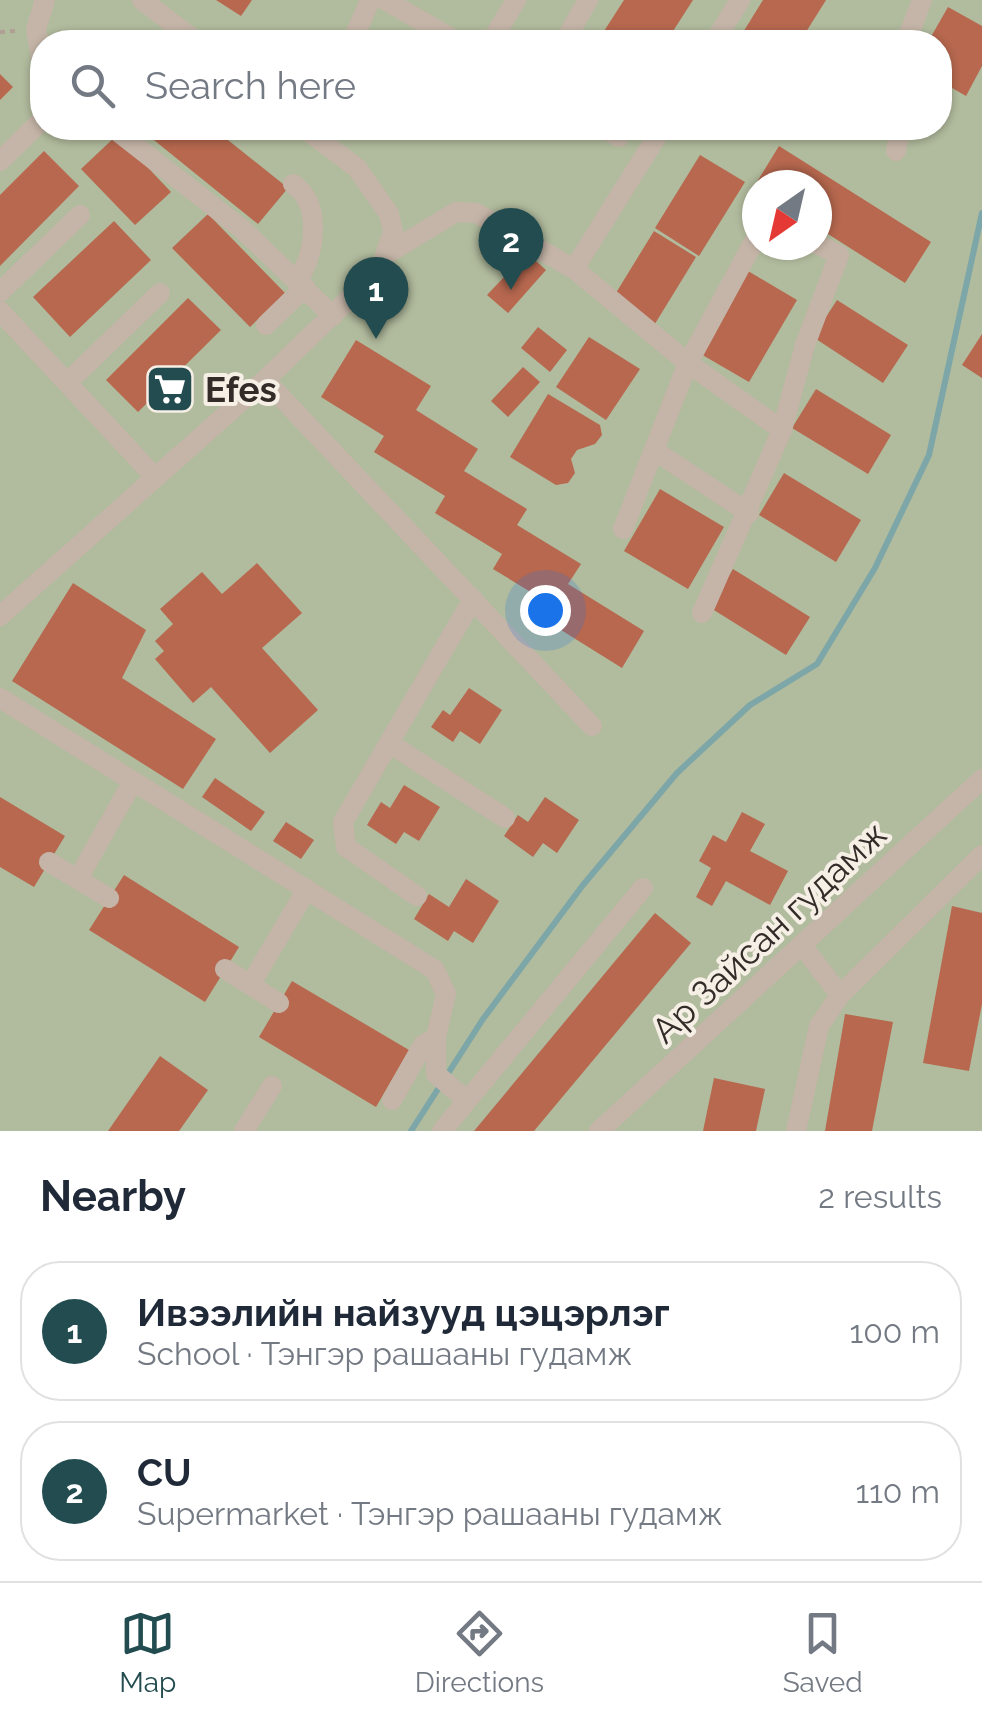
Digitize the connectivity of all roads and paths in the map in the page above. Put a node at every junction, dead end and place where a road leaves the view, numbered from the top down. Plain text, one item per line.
1 (45, 0) edge
2 (142, 0) edge
3 (370, 0) edge
4 (386, 0) edge
5 (516, 0) edge
6 (588, 0) edge
7 (740, 0) edge
8 (922, 0) edge
9 (36, 30) edge
10 (181, 30) edge
11 (357, 30) edge
12 (437, 30) edge
13 (498, 30) edge
14 (571, 30) edge
15 (721, 30) edge
16 (911, 30) edge
17 (30, 131) edge
18 (129, 140) edge
19 (319, 140) edge
20 (655, 140) edge
21 (898, 140) edge
22 (896, 151) dead end
23 (0, 160) edge
24 (292, 184) dead end
25 (80, 215) dead end
26 (390, 252) junction
27 (832, 252) edge
28 (744, 260) edge
29 (574, 269) junction
30 (302, 284) junction
31 (0, 292) edge
32 (160, 293) dead end
33 (0, 311) edge
34 (333, 316) junction
35 (266, 324) dead end
36 (688, 364) junction
37 (265, 380) junction
38 (66, 383) junction
39 (782, 430) junction
40 (656, 451) junction
41 (154, 476) junction
42 (749, 513) junction
43 (623, 529) dead end
44 (473, 598) junction
45 (702, 613) dead end
46 (0, 616) edge
47 (0, 698) edge
48 (592, 726) dead end
49 (389, 743) junction
50 (982, 780) edge
51 (133, 781) junction
52 (506, 818) dead end
53 (982, 855) edge
54 (49, 862) dead end
55 (78, 879) junction
56 (643, 888) dead end
57 (308, 889) junction
58 (417, 896) dead end
59 (109, 898) dead end
60 (804, 948) junction
61 (225, 969) dead end
62 (250, 985) junction
63 (840, 995) junction
64 (279, 1003) dead end
65 (436, 1037) junction
66 (272, 1086) dead end
67 (465, 1099) junction
68 (392, 1100) dead end
69 (244, 1131) edge
70 (442, 1131) edge
71 (599, 1131) edge
72 (796, 1131) edge

1 - 9 street
2 - 10 street
3 - 11 street
4 - 12 street
5 - 13 street
6 - 14 street
7 - 15 street
8 - 16 street
17 - 23 street
18 - 30 street
19 - 26 street
20 - 29 street
21 - 22 street
24 - 30 street
25 - 31 street
26 - 29 street
26 - 34 street
27 - 39 street
28 - 36 street
29 - 36 street
30 - 34 street
30 - 35 street
32 - 38 street
33 - 38 street
34 - 37 street
36 - 39 street
36 - 40 street
37 - 41 street
37 - 44 street
38 - 41 street
39 - 42 street
40 - 42 street
40 - 43 street
41 - 46 street
42 - 45 street
44 - 48 street
44 - 49 street
47 - 51 street
49 - 52 street
49 - 58 street
50 - 60 street, Ар Зайсан гудамж
51 - 55 street
51 - 57 street
53 - 63 street
54 - 55 street
55 - 59 street
56 - 67 street
57 - 62 street
57 - 65 street
60 - 63 street
60 - 71 street, Ар Зайсан гудамж
61 - 62 street
62 - 64 street
63 - 72 street
65 - 67 street
65 - 68 street
66 - 69 street
67 - 70 street

